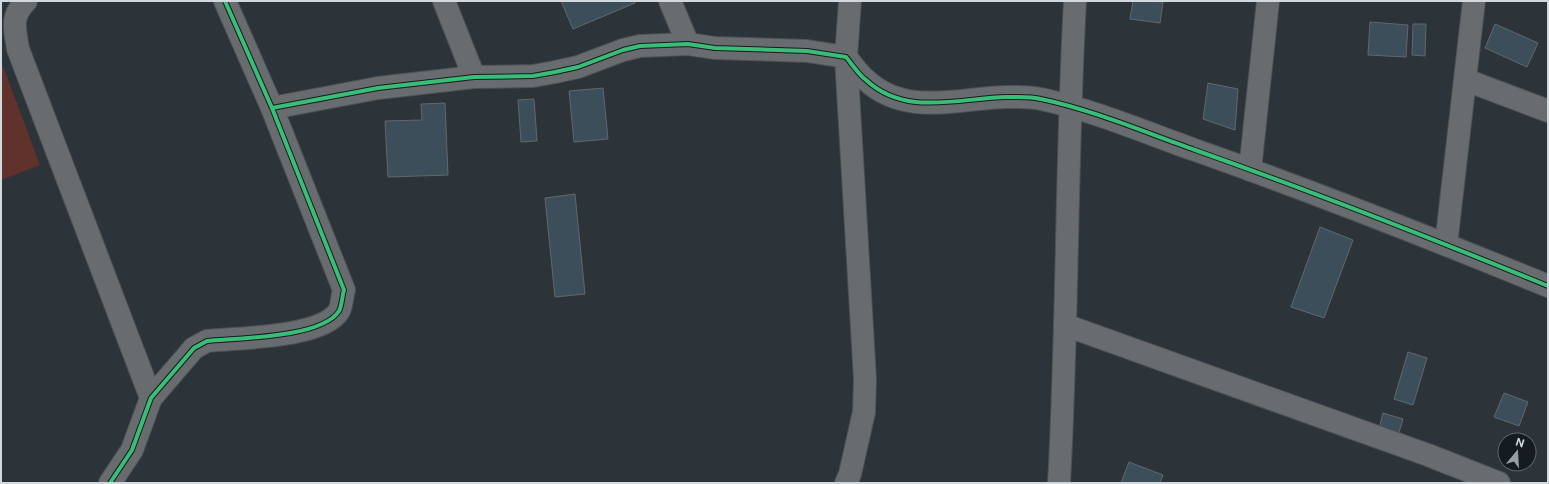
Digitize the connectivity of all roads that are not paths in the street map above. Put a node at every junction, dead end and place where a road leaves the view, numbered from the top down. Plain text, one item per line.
1 (26, 1) edge
2 (225, 1) edge
3 (444, 1) edge
4 (670, 1) edge
5 (850, 1) edge
6 (1075, 1) edge
7 (1268, 1) edge
8 (1474, 1) edge
9 (688, 44) junction
10 (846, 57) junction
11 (474, 77) junction
12 (1466, 80) junction
13 (1069, 106) junction
14 (272, 108) junction
15 (1548, 111) edge
16 (1250, 170) junction
17 (1446, 244) junction
18 (1548, 286) edge
19 (1064, 325) junction
20 (151, 398) junction
21 (110, 483) edge
22 (846, 483) edge
23 (1059, 483) edge
24 (1499, 483) edge

1 - 20 street
2 - 14 street
3 - 11 street
4 - 9 street
5 - 10 street
6 - 13 street
7 - 16 street
8 - 12 street
9 - 10 street
9 - 11 street
10 - 13 street
10 - 22 street
11 - 14 street
12 - 15 street
12 - 17 street
13 - 16 street
13 - 19 street
14 - 20 street
16 - 17 street
17 - 18 street
19 - 23 street
19 - 24 street
20 - 21 street

